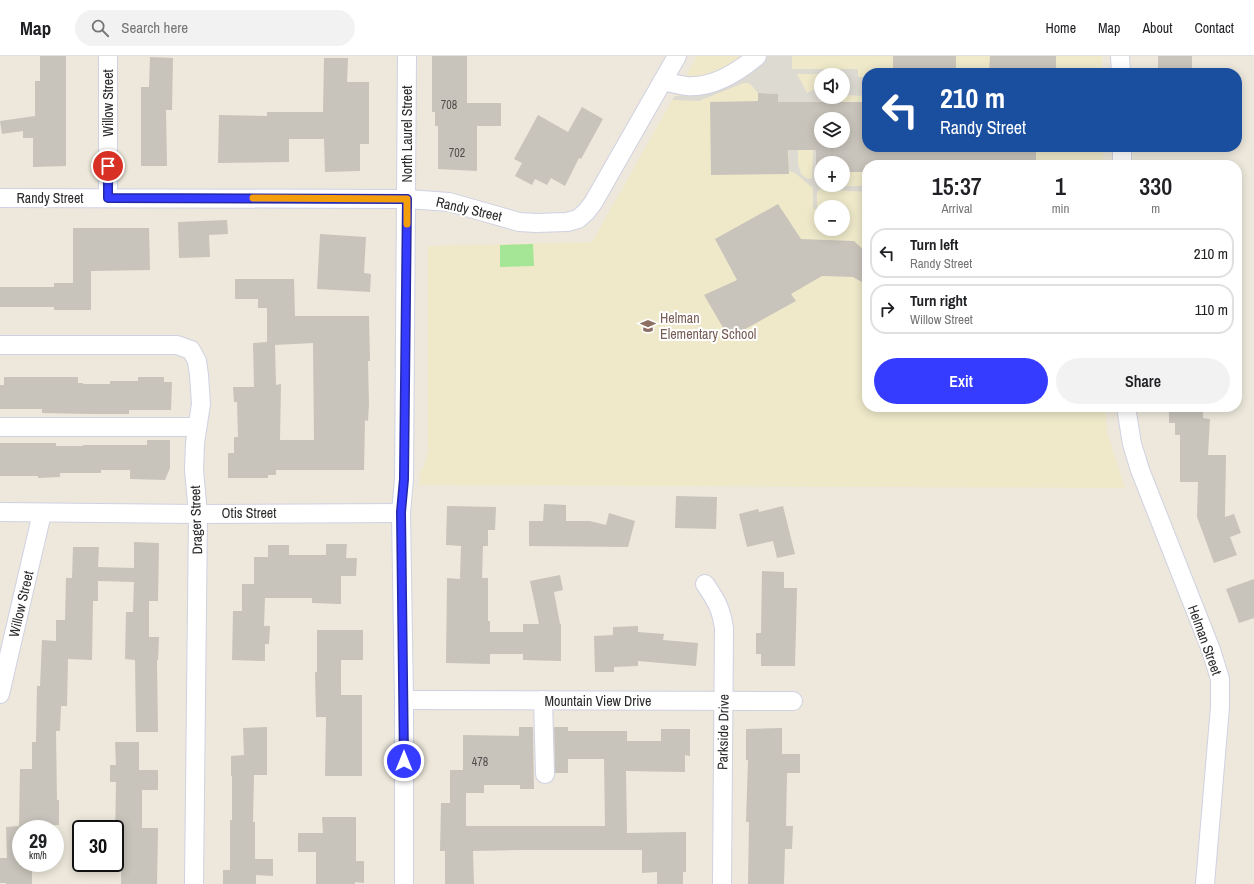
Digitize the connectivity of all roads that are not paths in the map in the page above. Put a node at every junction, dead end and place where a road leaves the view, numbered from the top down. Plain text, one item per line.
1 (108, 56) edge
2 (407, 56) edge
3 (677, 56) edge
4 (757, 56) edge
5 (1120, 56) edge
6 (1121, 68) edge
7 (663, 82) junction
8 (0, 198) edge
9 (108, 198) junction
10 (407, 199) junction
11 (0, 345) edge
12 (1127, 412) edge
13 (0, 427) edge
14 (197, 427) junction
15 (0, 512) edge
16 (401, 512) junction
17 (42, 513) junction
18 (198, 514) junction
19 (706, 584) dead end
20 (0, 694) edge
21 (404, 700) junction
22 (544, 700) junction
23 (724, 701) junction
24 (793, 701) dead end
25 (545, 774) dead end
26 (194, 884) edge
27 (404, 884) edge
28 (722, 884) edge
29 (1205, 884) edge

1 - 9 street, Willow Street
2 - 10 street, North Laurel Street
3 - 7 street, Randy Street
4 - 7 street
5 - 6 street
7 - 10 street, Randy Street
8 - 9 street, Randy Street
9 - 10 street, Randy Street
10 - 16 street, North Laurel Street
11 - 14 street, Drager Street
12 - 29 street, Helman Street
13 - 14 street
14 - 18 street, Drager Street
15 - 17 street, Otis Street
16 - 18 street, Otis Street
16 - 21 street, North Laurel Street
17 - 18 street, Otis Street
17 - 20 street, Willow Street
18 - 26 street, Drager Street
19 - 23 street, Parkside Drive
21 - 22 street, Mountain View Drive
21 - 27 street, North Laurel Street
22 - 23 street, Mountain View Drive
22 - 25 street
23 - 24 street, Mountain View Drive
23 - 28 street, Parkside Drive

